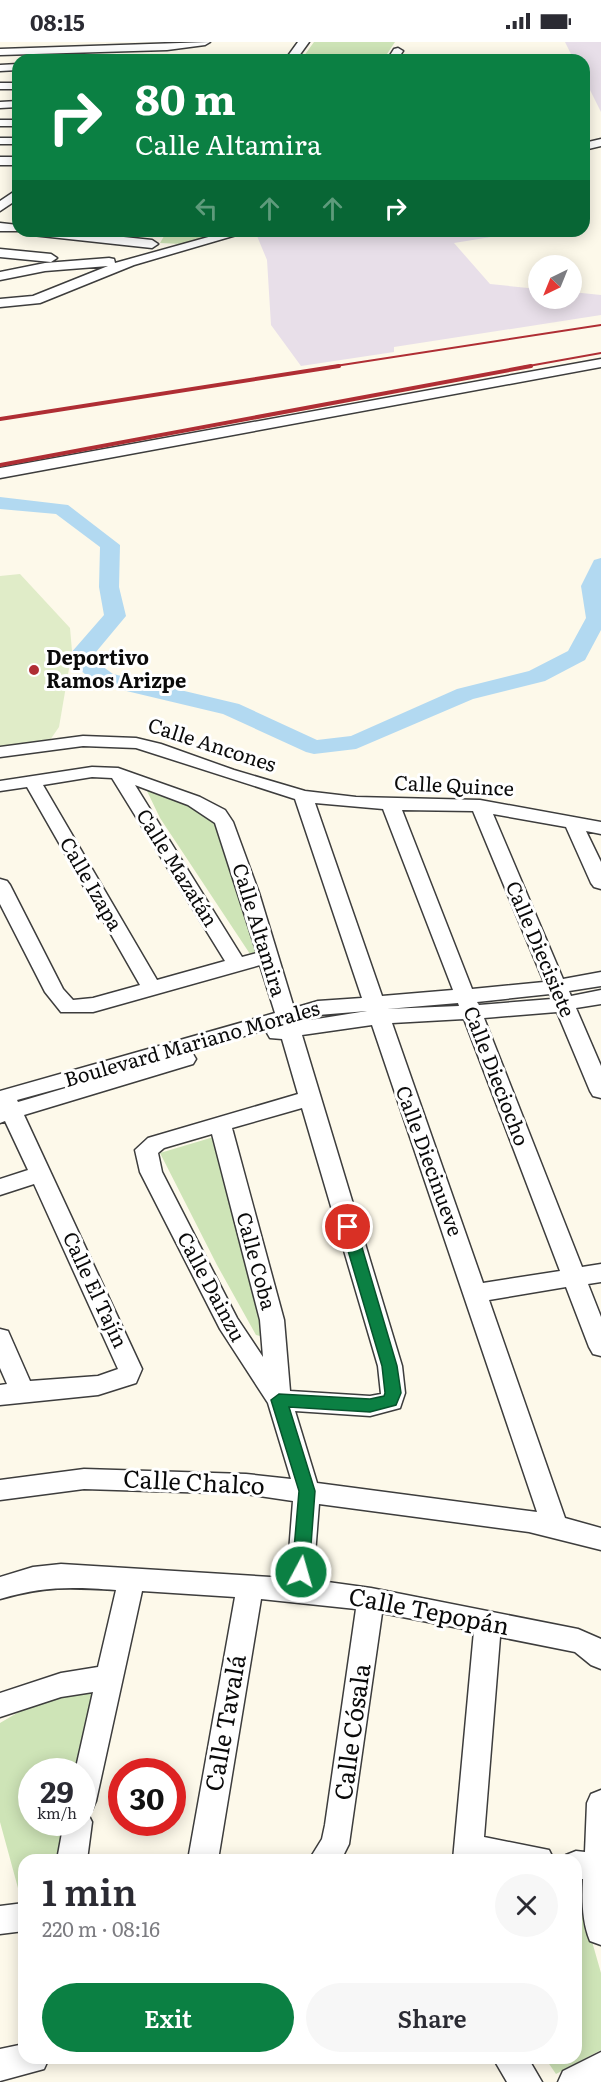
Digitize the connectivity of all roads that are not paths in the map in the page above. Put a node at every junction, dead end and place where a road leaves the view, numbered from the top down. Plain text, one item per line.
1 (7, 42) edge
2 (205, 42) edge
3 (304, 42) edge
4 (0, 47) edge
5 (0, 52) edge
6 (57, 54) edge
7 (95, 54) edge
8 (295, 54) edge
9 (12, 198) edge
10 (0, 207) edge
11 (66, 237) edge
12 (76, 237) edge
13 (158, 237) edge
14 (218, 237) edge
15 (0, 253) edge
16 (149, 253) junction
17 (48, 263) junction
18 (0, 276) edge
19 (0, 303) edge
20 (601, 363) edge
21 (0, 473) edge
22 (0, 752) edge
23 (118, 773) junction
24 (32, 781) junction
25 (0, 786) edge
26 (303, 796) junction
27 (391, 805) junction
28 (480, 806) junction
29 (573, 822) junction
30 (601, 828) edge
31 (601, 883) edge
32 (0, 885) edge
33 (268, 956) junction
34 (237, 964) junction
35 (601, 979) edge
36 (151, 987) junction
37 (560, 996) junction
38 (601, 997) edge
39 (467, 1003) junction
40 (376, 1009) junction
41 (287, 1022) junction
42 (601, 1091) edge
43 (310, 1098) junction
44 (3, 1102) edge
45 (220, 1124) junction
46 (41, 1174) junction
47 (0, 1187) edge
48 (601, 1273) edge
49 (574, 1278) junction
50 (477, 1293) junction
51 (0, 1338) edge
52 (601, 1347) edge
53 (11, 1393) edge
54 (279, 1400) junction
55 (0, 1490) edge
56 (307, 1491) junction
57 (555, 1526) junction
58 (601, 1539) edge
59 (132, 1578) junction
60 (250, 1586) junction
61 (0, 1588) edge
62 (299, 1590) junction
63 (371, 1599) junction
64 (488, 1623) junction
65 (601, 1657) edge
66 (109, 1678) junction
67 (0, 1705) edge
68 (92, 1758) edge
69 (601, 1820) edge
70 (76, 1836) edge
71 (73, 1854) edge
72 (204, 1854) edge
73 (328, 1854) edge
74 (469, 1854) edge
75 (587, 1866) edge
76 (601, 1931) edge
77 (18, 2061) edge
78 (513, 2064) edge
79 (0, 2065) edge
80 (601, 2068) edge
81 (525, 2082) edge
82 (574, 2082) edge

1 - 4 street
2 - 7 street
3 - 8 street
5 - 6 street
9 - 10 street
11 - 17 street
12 - 16 street
13 - 16 street
14 - 16 street
15 - 17 street
16 - 17 street
16 - 19 street
17 - 18 street
20 - 21 street
22 - 26 street, Calle Ancones
23 - 24 street, Calle Altamira
23 - 33 street, Calle Altamira
23 - 34 street, Calle Mazatán
24 - 25 street, Calle Altamira
24 - 36 street, Calle Izapa
26 - 27 street, Calle Quince
26 - 40 street, Calle Diecinueve
27 - 28 street, Calle Quince
27 - 39 street, Calle Dieciocho
28 - 29 street, Calle Quince
28 - 37 street, Calle Diecisiete
29 - 30 street, Calle Quince
29 - 31 street
32 - 36 street
33 - 34 street
33 - 41 street, Calle Altamira
34 - 36 street
35 - 37 street, Boulevard Mariano Morales
37 - 38 street, Boulevard Mariano Morales
37 - 39 street, Boulevard Mariano Morales
37 - 42 street, Calle Diecisiete
39 - 40 street, Boulevard Mariano Morales
39 - 49 street, Calle Dieciocho
40 - 41 street, Boulevard Mariano Morales
40 - 50 street, Calle Diecinueve
41 - 43 street, Calle Altamira
41 - 44 street, Boulevard Mariano Morales
43 - 45 street, Calle Dainzu
43 - 54 street, Calle Altamira
44 - 46 street, Calle El Tajín
45 - 54 street, Calle Coba
45 - 54 street, Calle Dainzu
46 - 47 street
46 - 53 street, Calle El Tajín
48 - 49 street
49 - 50 street
49 - 52 street, Calle Dieciocho
50 - 57 street, Calle Diecinueve
51 - 53 street
54 - 56 street, Calle Dainzu
55 - 56 street, Calle Chalco
56 - 57 street, Calle Chalco
56 - 62 street, Calle Dainzu
57 - 58 street, Calle Chalco
59 - 60 street, Calle Tepopán
59 - 61 street, Calle Tepopán
59 - 66 street
60 - 62 street, Calle Tepopán
60 - 72 street, Calle Tavalá
62 - 63 street, Calle Tepopán
63 - 64 street, Calle Tepopán
63 - 73 street, Calle Cósala
64 - 65 street, Calle Tepopán
64 - 74 street
66 - 67 street
66 - 68 street
69 - 75 street
70 - 71 street
75 - 76 street
77 - 79 street
78 - 81 street
80 - 82 street

